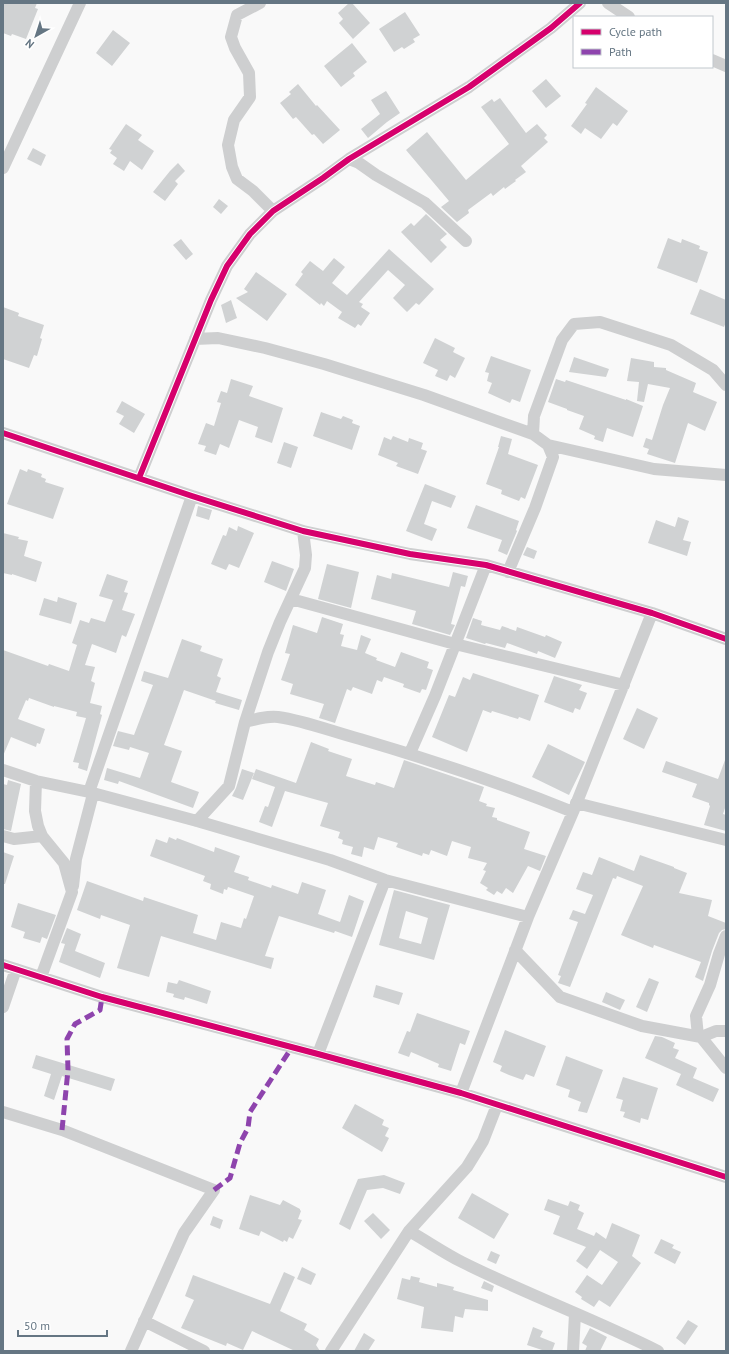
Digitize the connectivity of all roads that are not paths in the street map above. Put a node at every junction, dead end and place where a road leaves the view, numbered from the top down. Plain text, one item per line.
1 (80, 3) edge
2 (260, 3) edge
3 (580, 3) edge
4 (608, 3) edge
5 (628, 16) edge
6 (713, 60) edge
7 (726, 66) edge
8 (349, 159) junction
9 (3, 168) edge
10 (273, 211) junction
11 (466, 241) dead end
12 (195, 339) junction
13 (726, 385) edge
14 (3, 433) edge
15 (533, 434) junction
16 (548, 445) junction
17 (726, 475) edge
18 (139, 478) junction
19 (192, 496) junction
20 (303, 531) junction
21 (486, 565) junction
22 (508, 572) junction
23 (291, 599) junction
24 (652, 613) junction
25 (726, 639) edge
26 (455, 644) junction
27 (624, 685) junction
28 (245, 722) junction
29 (410, 753) junction
30 (3, 770) edge
31 (36, 781) junction
32 (91, 793) junction
33 (575, 807) junction
34 (197, 821) junction
35 (3, 836) edge
36 (42, 836) junction
37 (726, 840) edge
38 (386, 880) junction
39 (72, 892) junction
40 (528, 917) junction
41 (726, 936) edge
42 (515, 950) junction
43 (3, 965) edge
44 (16, 969) junction
45 (41, 978) junction
46 (3, 1007) edge
47 (726, 1031) edge
48 (700, 1036) junction
49 (318, 1054) junction
50 (726, 1068) edge
51 (461, 1093) junction
52 (497, 1105) junction
53 (3, 1112) edge
54 (726, 1177) edge
55 (409, 1231) junction
56 (575, 1314) junction
57 (144, 1321) junction
58 (131, 1351) edge
59 (204, 1351) edge
60 (331, 1351) edge
61 (573, 1351) edge
62 (658, 1351) edge

1 - 9 street
2 - 10 street
3 - 8 street
4 - 5 street
6 - 7 street
8 - 10 street
8 - 11 street
10 - 12 street
12 - 15 street
12 - 18 street
13 - 15 street
14 - 18 street
15 - 16 street
16 - 17 street
16 - 22 street
18 - 19 street
19 - 20 street
19 - 32 street
20 - 21 street
20 - 23 street
21 - 22 street
21 - 26 street
22 - 24 street
23 - 26 street
23 - 28 street
24 - 25 street
24 - 27 street
26 - 27 street
26 - 29 street
27 - 33 street
28 - 29 street
28 - 34 street
29 - 33 street
30 - 31 street
31 - 32 street
31 - 36 street
32 - 34 street
32 - 39 street
33 - 37 street
33 - 40 street
34 - 38 street
35 - 36 street
36 - 39 street
38 - 40 street
38 - 49 street
39 - 45 street
40 - 42 street
41 - 48 street
42 - 48 street
42 - 51 street
43 - 44 street
44 - 45 street
44 - 46 street
45 - 49 street
47 - 48 street
48 - 50 street
49 - 51 street
51 - 52 street
52 - 54 street
52 - 55 street
53 - 57 street
55 - 56 street
55 - 60 street
56 - 61 street
56 - 62 street
57 - 58 street
57 - 59 street

